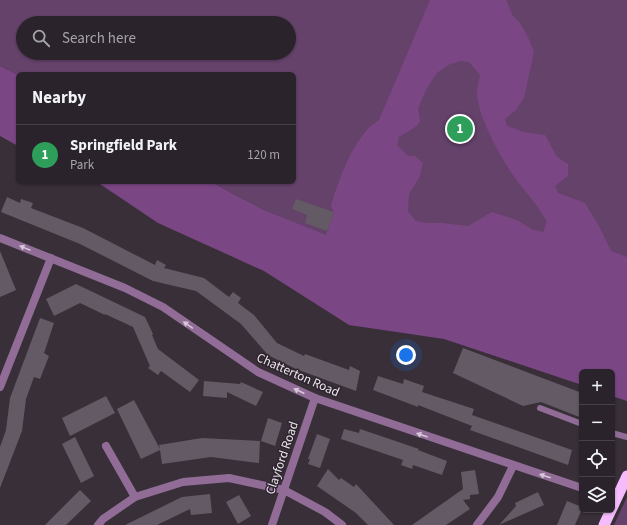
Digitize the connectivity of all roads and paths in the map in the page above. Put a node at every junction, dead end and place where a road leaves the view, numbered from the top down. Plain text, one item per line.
1 (0, 238) edge
2 (51, 258) junction
3 (0, 387) edge
4 (315, 398) junction
5 (540, 408) dead end
6 (579, 423) edge
7 (615, 434) edge
8 (627, 437) edge
9 (106, 446) dead end
10 (513, 466) junction
11 (627, 476) edge
12 (579, 487) edge
13 (284, 490) junction
14 (135, 497) junction
15 (615, 498) edge
16 (609, 513) edge
17 (98, 525) edge
18 (272, 525) edge
19 (342, 525) edge
20 (477, 525) edge
21 (604, 525) edge

2 -> 1 street, Chatterton Road
2 - 3 street
4 -> 2 street, Chatterton Road
10 -> 4 street, Chatterton Road
4 - 13 street, Clayford Road
5 - 6 lane
7 - 8 lane
9 - 14 street
12 -> 10 street, Chatterton Road
10 - 20 street
11 - 15 highway
13 - 14 street
13 - 18 street, Clayford Road
13 - 19 street
14 - 17 street
16 - 21 highway

